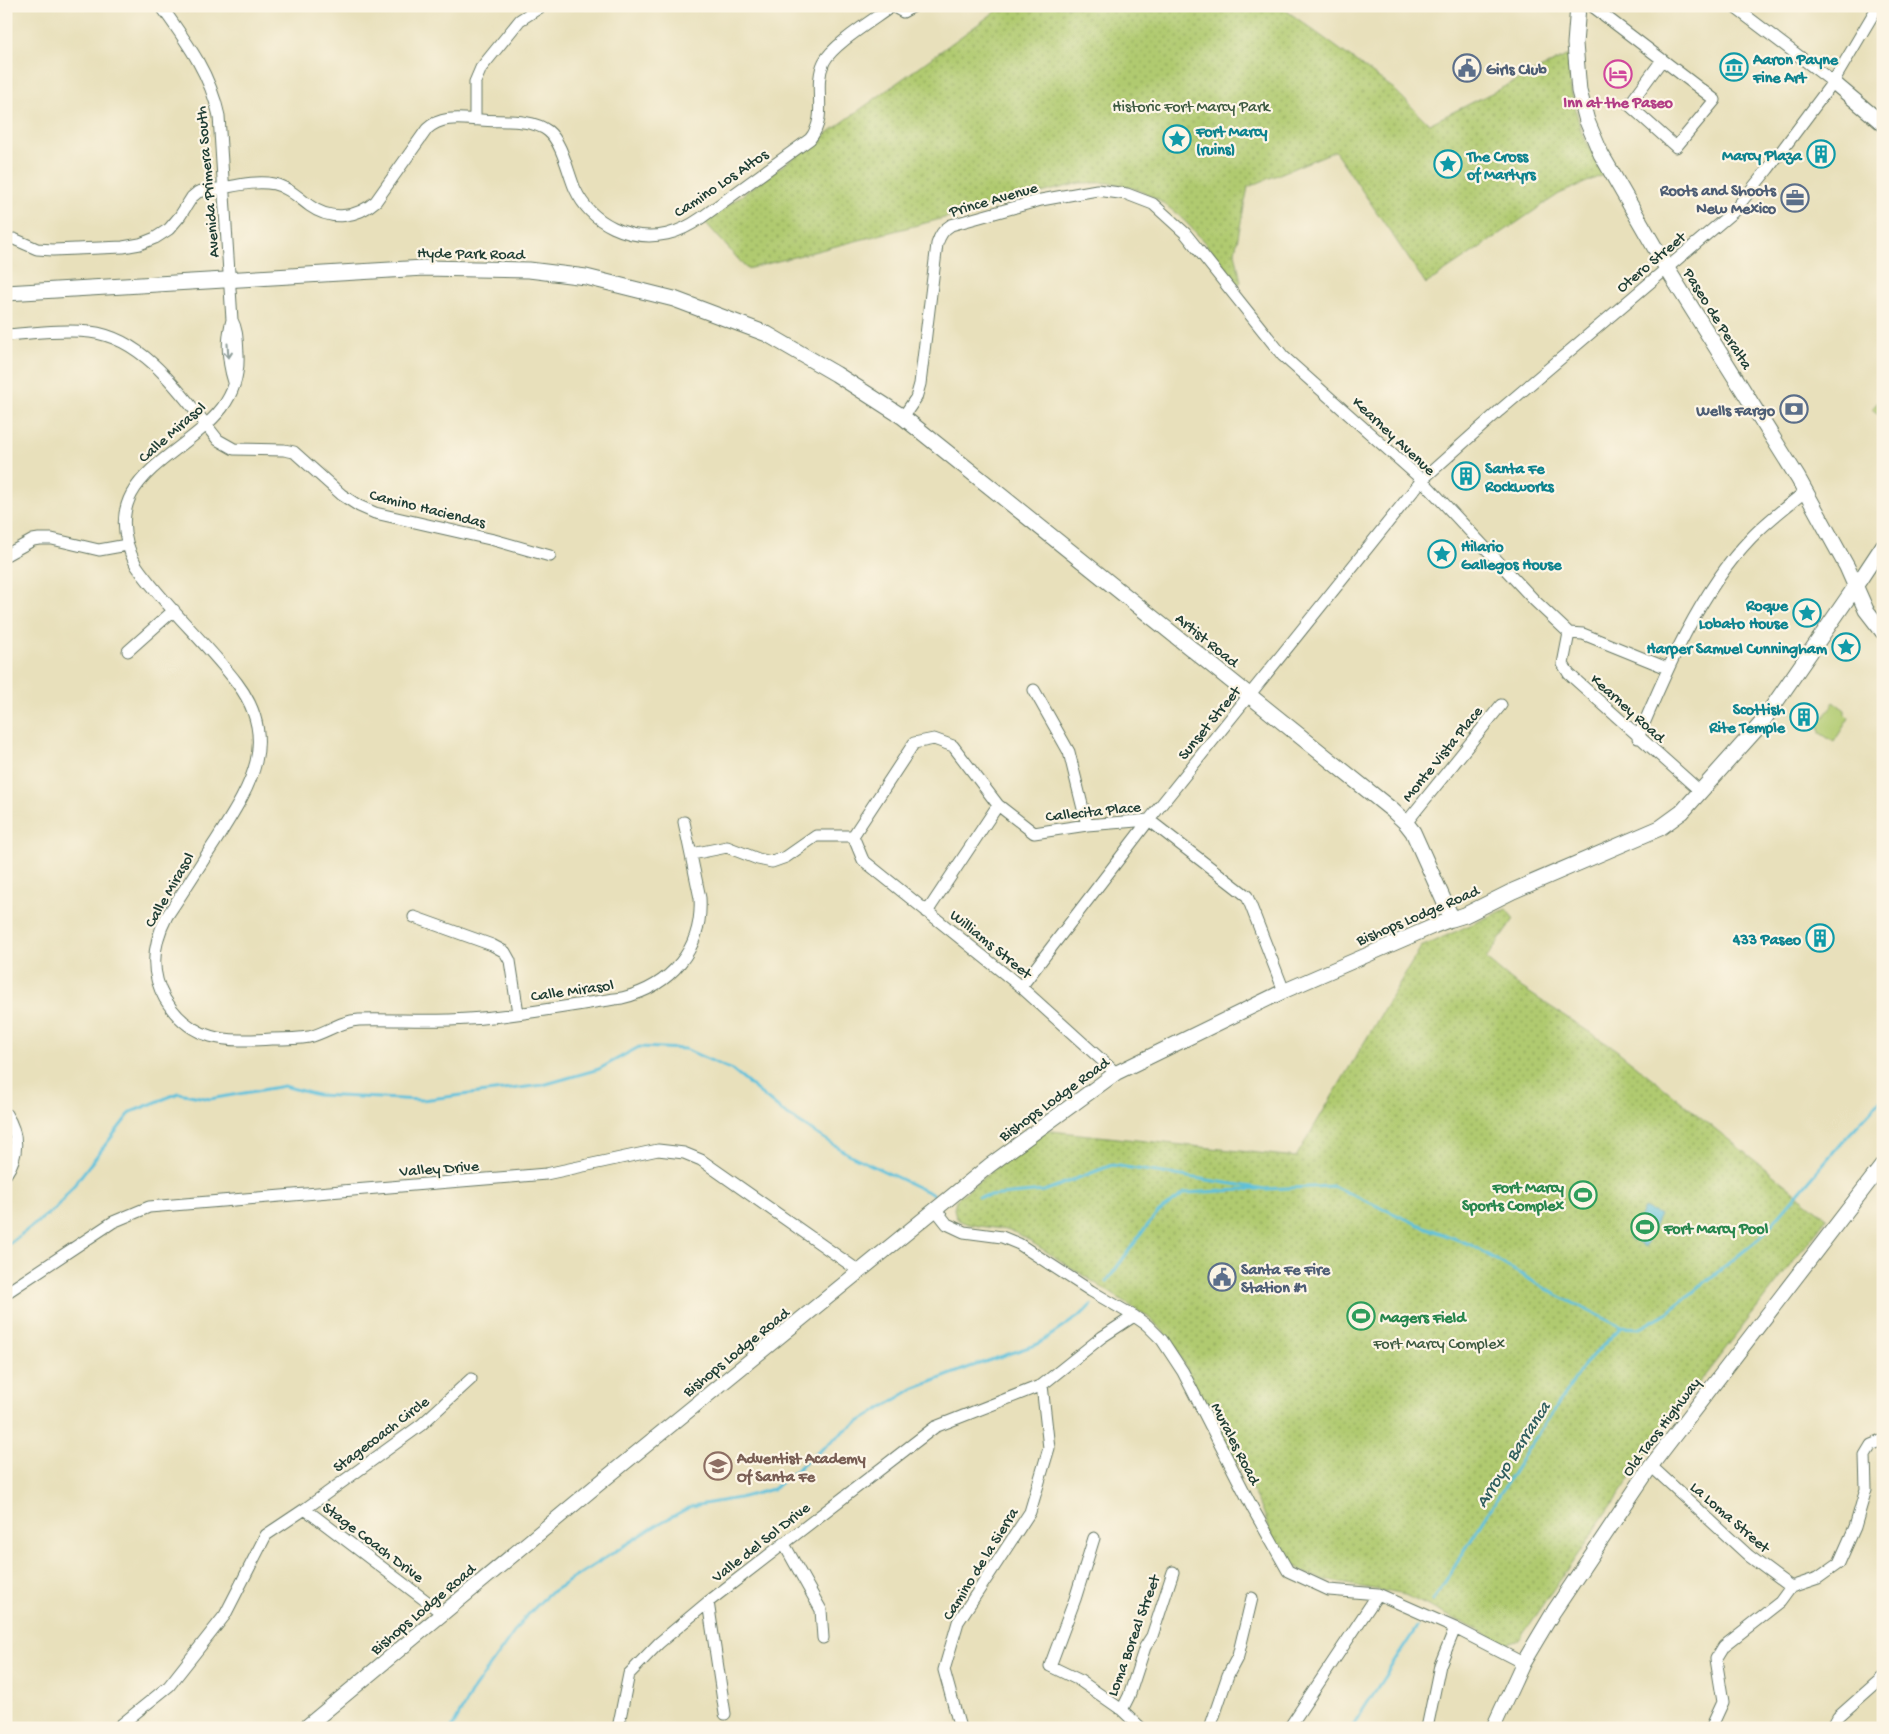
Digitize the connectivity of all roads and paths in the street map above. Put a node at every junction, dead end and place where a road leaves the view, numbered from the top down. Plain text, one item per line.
1 (161, 6) edge
2 (542, 6) edge
3 (892, 6) edge
4 (914, 6) edge
5 (1578, 6) edge
6 (1592, 6) edge
7 (1732, 6) edge
8 (1878, 6) edge
9 (1662, 60) junction
10 (1833, 82) junction
11 (475, 120) junction
12 (1883, 124) edge
13 (224, 187) junction
14 (1153, 204) joint
15 (14, 239) dead end
16 (1666, 268) junction
17 (231, 279) junction
18 (6, 293) edge
19 (6, 335) edge
20 (903, 417) junction
21 (205, 424) junction
22 (1422, 480) junction
23 (1806, 491) junction
24 (127, 545) junction
25 (1883, 545) edge
26 (6, 556) edge
27 (550, 556) dead end
28 (1856, 586) junction
29 (174, 610) junction
30 (1883, 632) edge
31 (1569, 633) junction
32 (128, 651) dead end
33 (1667, 668) junction
34 (1034, 690) dead end
35 (1250, 696) junction
36 (1501, 705) dead end
37 (1638, 738) junction
38 (1701, 792) junction
39 (998, 804) junction
40 (1150, 820) junction
41 (684, 822) dead end
42 (1406, 822) junction
43 (1087, 825) junction
44 (853, 836) junction
45 (692, 854) junction
46 (927, 912) junction
47 (414, 917) dead end
48 (1452, 919) junction
49 (1021, 987) junction
50 (1284, 991) junction
51 (518, 1013) junction
52 (1116, 1073) junction
53 (6, 1114) edge
54 (1883, 1164) edge
55 (6, 1174) edge
56 (936, 1210) junction
57 (859, 1271) junction
58 (6, 1293) edge
59 (1134, 1316) junction
60 (471, 1379) dead end
61 (1042, 1385) junction
62 (1883, 1440) edge
63 (1651, 1466) junction
64 (305, 1509) junction
65 (1094, 1538) dead end
66 (784, 1544) junction
67 (1173, 1572) dead end
68 (1791, 1587) junction
69 (1378, 1594) junction
70 (1252, 1598) dead end
71 (708, 1602) junction
72 (442, 1613) junction
73 (1455, 1628) junction
74 (823, 1638) dead end
75 (1523, 1663) junction
76 (1883, 1678) edge
77 (1122, 1710) junction
78 (725, 1714) dead end
79 (118, 1728) edge
80 (305, 1728) edge
81 (618, 1728) edge
82 (960, 1728) edge
83 (1141, 1728) edge
84 (1210, 1728) edge
85 (1289, 1728) edge
86 (1427, 1728) edge
87 (1493, 1728) edge
88 (1711, 1728) edge
89 (1832, 1728) edge

1 - 13 street, Avenida Primera South
2 - 11 street
3 - 4 street, Camino Los Altos
3 - 11 street, Camino Los Altos
5 - 16 main road, Paseo de Peralta
6 - 9 street
7 - 10 street
8 - 10 street, Otero Street
9 - 9 street
10 - 12 street
10 - 16 street, Otero Street
11 - 13 street, Camino Los Altos
13 - 15 street, Camino Los Altos
13 - 17 street, Avenida Primera South
14 - 20 street, Prince Avenue
14 - 22 street, Kearney Avenue
16 - 22 street, Otero Street
16 - 23 main road, Paseo de Peralta
17 - 18 main road, Hyde Park Road
17 - 20 main road, Hyde Park Road
17 - 21 street, Calle Mirasol
19 - 21 street, Camino Haciendas
20 - 35 main road, Artist Road
21 - 24 street, Calle Mirasol
21 - 27 street, Camino Haciendas
22 - 31 street, Kearney Avenue
22 - 35 street, Sunset Street
23 - 28 main road, Paseo de Peralta
23 - 33 street
24 - 26 street
24 - 29 street, Calle Mirasol
25 - 28 street
28 - 30 main road, Paseo de Peralta
28 - 38 main road, Bishops Lodge Road
29 - 32 street
29 - 51 street, Calle Mirasol
31 - 33 street
31 - 37 street, Kearney Road
33 - 37 street
34 - 43 street
35 - 40 street, Sunset Street
35 - 42 main road, Artist Road
36 - 42 street, Monte Vista Place
37 - 38 street, Kearney Road
38 - 48 main road, Bishops Lodge Road
39 - 43 street, Callecita Place
39 - 44 street, Callecita Place
39 - 46 street
40 - 43 street, Callecita Place
40 - 49 street, Sunset Street
40 - 50 street, Callecita Place
41 - 45 street, Calle Mirasol
42 - 48 main road, Artist Road
44 - 45 street
44 - 46 street, Williams Street
45 - 51 street, Calle Mirasol
46 - 49 street, Williams Street
47 - 51 street
48 - 50 street, Bishops Lodge Road
49 - 52 street, Williams Street
50 - 52 street, Bishops Lodge Road
52 - 56 street, Bishops Lodge Road
53 - 55 street
54 - 63 street, Old Taos Highway
56 - 57 street, Bishops Lodge Road
56 - 59 street, Murales Road
57 - 58 street, Valley Drive
57 - 72 street, Bishops Lodge Road
59 - 61 street, Valle del Sol Drive
59 - 69 street, Murales Road
60 - 64 street, Stagecoach Circle
61 - 66 street, Valle del Sol Drive
61 - 82 street, Camino de la Sierra
62 - 68 street
63 - 68 street, La Loma Street
63 - 75 street, Old Taos Highway
64 - 72 street, Stage Coach Drive
64 - 79 street, Stage Coach Drive
65 - 77 street
66 - 71 street, Valle del Sol Drive
66 - 74 street
67 - 77 street, Loma Boreal Street
68 - 88 street
69 - 73 street, Murales Road
69 - 85 street
70 - 84 street
71 - 78 street
71 - 81 street, Valle del Sol Drive
72 - 80 street, Bishops Lodge Road
73 - 75 street, Murales Road
73 - 86 street
75 - 87 street, Old Taos Highway
76 - 89 street
77 - 83 street

